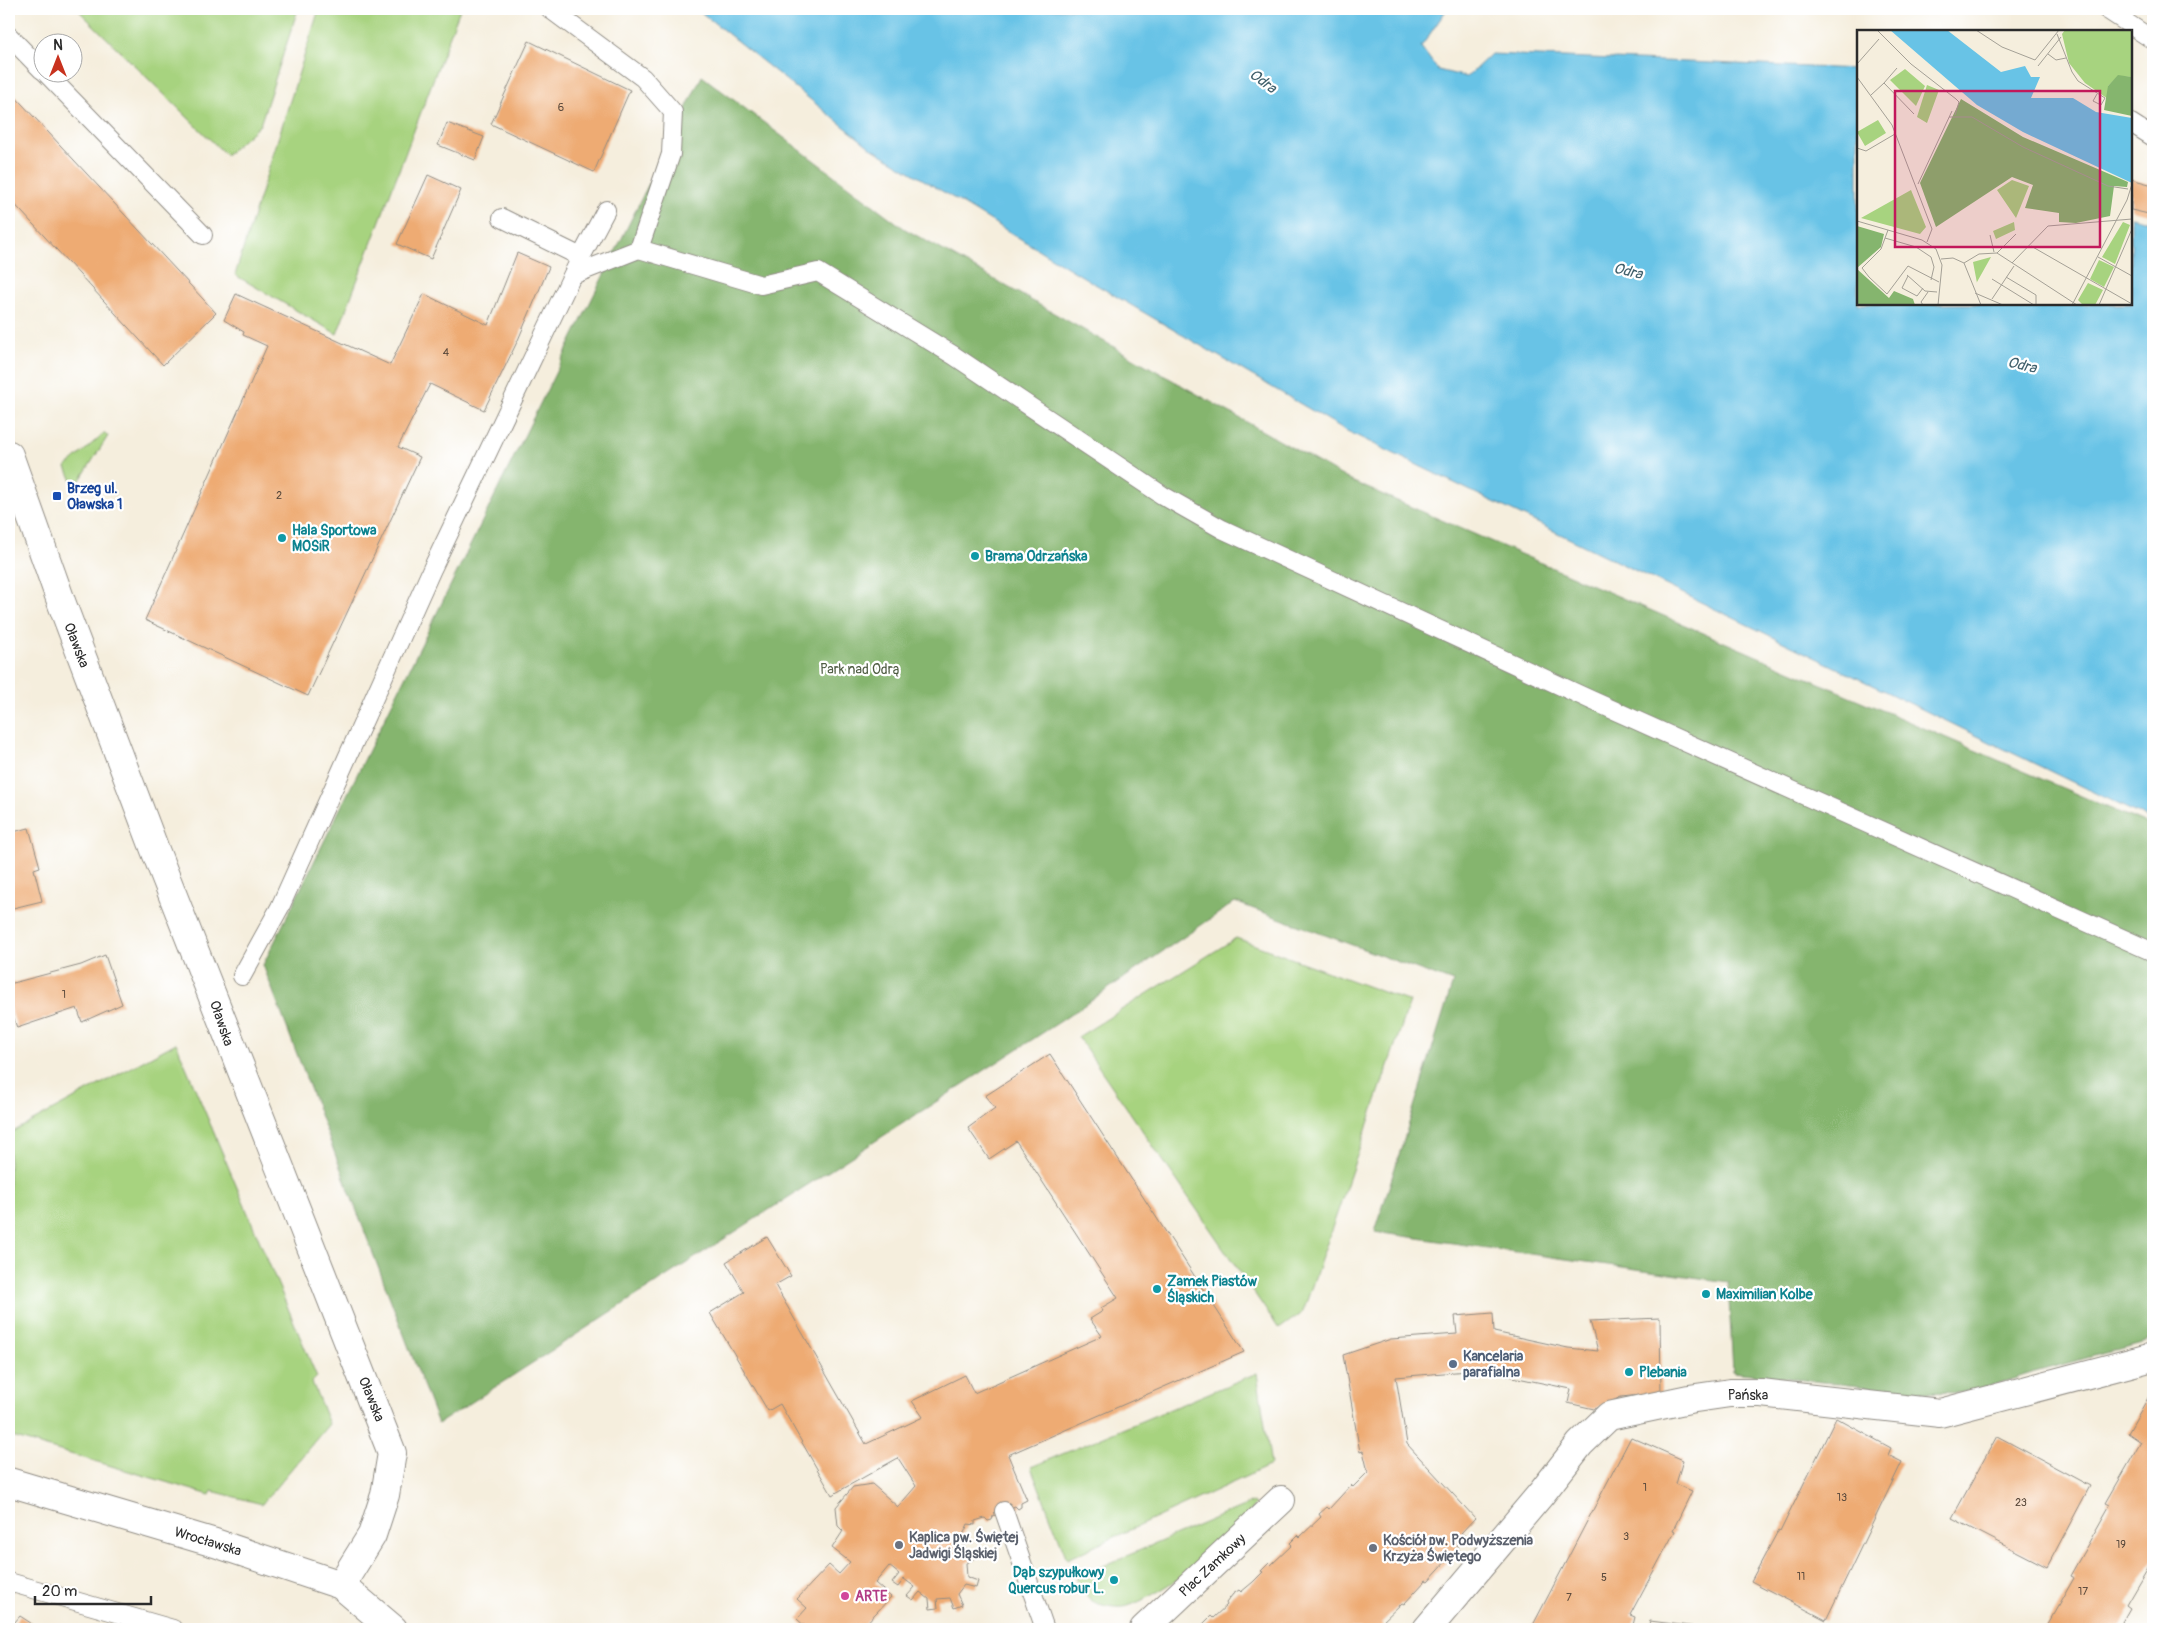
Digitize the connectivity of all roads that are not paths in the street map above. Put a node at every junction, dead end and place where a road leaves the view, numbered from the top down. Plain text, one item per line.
1 (550, 9) edge
2 (2106, 9) edge
3 (2128, 28) edge
4 (9, 36) edge
5 (2153, 40) edge
6 (32, 59) edge
7 (55, 82) edge
8 (2132, 124) edge
9 (2153, 137) edge
10 (606, 210) dead end
11 (502, 218) dead end
12 (202, 235) dead end
13 (639, 249) junction
14 (581, 257) junction
15 (573, 274) junction
16 (9, 455) edge
17 (2153, 952) edge
18 (242, 976) dead end
19 (2153, 1357) edge
20 (9, 1482) edge
21 (1281, 1500) dead end
22 (1004, 1511) dead end
23 (9, 1582) edge
24 (341, 1585) junction
25 (1434, 1628) edge
26 (173, 1629) edge
27 (393, 1629) edge
28 (1045, 1629) edge
29 (1144, 1629) edge

1 - 13 lane
2 - 3 lane
3 - 5 lane
4 - 6 lane
7 - 12 lane
8 - 9 lane
10 - 14 lane
11 - 14 lane
13 - 15 lane
13 - 17 lane
14 - 15 lane
15 - 18 lane
16 - 24 street, Oławska
19 - 25 street, Pańska
20 - 24 street, Wrocławska
21 - 29 street, Plac Zamkowy
22 - 28 lane
23 - 26 lane
24 - 27 street, Wrocławska

